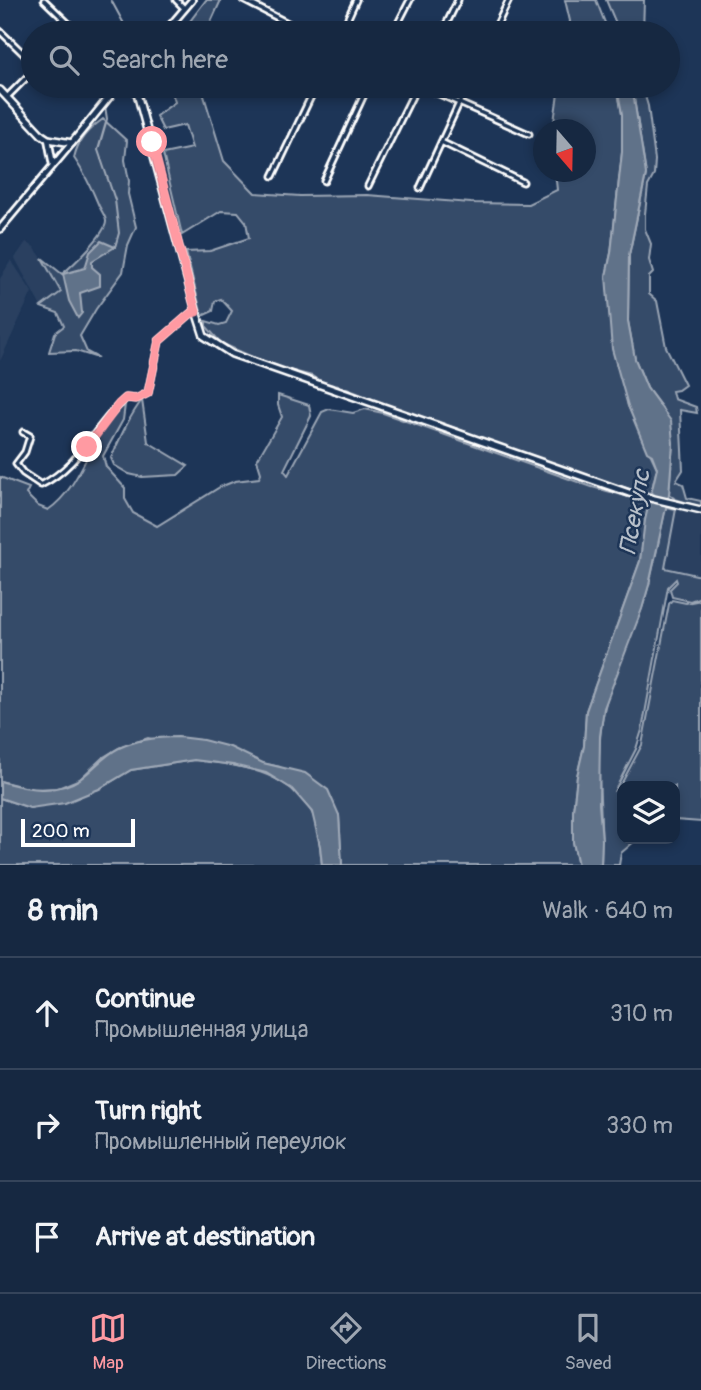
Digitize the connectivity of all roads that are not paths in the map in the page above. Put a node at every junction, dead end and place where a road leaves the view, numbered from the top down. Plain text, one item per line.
1 (44, 0) edge
2 (176, 0) edge
3 (192, 0) edge
4 (243, 0) edge
5 (356, 0) edge
6 (410, 0) edge
7 (458, 0) edge
8 (509, 0) edge
9 (184, 9) junction
10 (63, 21) edge
11 (174, 21) edge
12 (284, 21) edge
13 (346, 21) edge
14 (399, 21) edge
15 (448, 21) edge
16 (498, 21) edge
17 (0, 32) edge
18 (21, 52) edge
19 (21, 83) edge
20 (0, 90) edge
21 (7, 97) junction
22 (108, 98) edge
23 (138, 98) edge
24 (310, 98) edge
25 (362, 98) edge
26 (413, 98) edge
27 (447, 98) edge
28 (461, 98) edge
29 (459, 103) junction
30 (529, 134) dead end
31 (48, 139) junction
32 (441, 142) junction
33 (72, 143) junction
34 (53, 166) junction
35 (273, 176) dead end
36 (324, 181) dead end
37 (523, 182) dead end
38 (368, 186) dead end
39 (421, 188) dead end
40 (0, 229) edge
41 (196, 312) junction
42 (23, 432) dead end
43 (701, 510) edge

1 - 10 street
2 - 9 street
3 - 9 street
4 - 12 street
5 - 13 street
6 - 14 street
7 - 15 street
8 - 16 street
9 - 11 street
17 - 18 street
19 - 21 street
20 - 21 main road
21 - 31 main road
22 - 33 main road
23 - 41 main road
24 - 35 street
25 - 36 street
26 - 38 street
27 - 29 street
28 - 29 street
29 - 30 street
29 - 32 street
31 - 33 main road
31 - 34 street
32 - 37 street
32 - 39 street
33 - 34 street
34 - 40 street
41 - 42 street
41 - 43 main road

